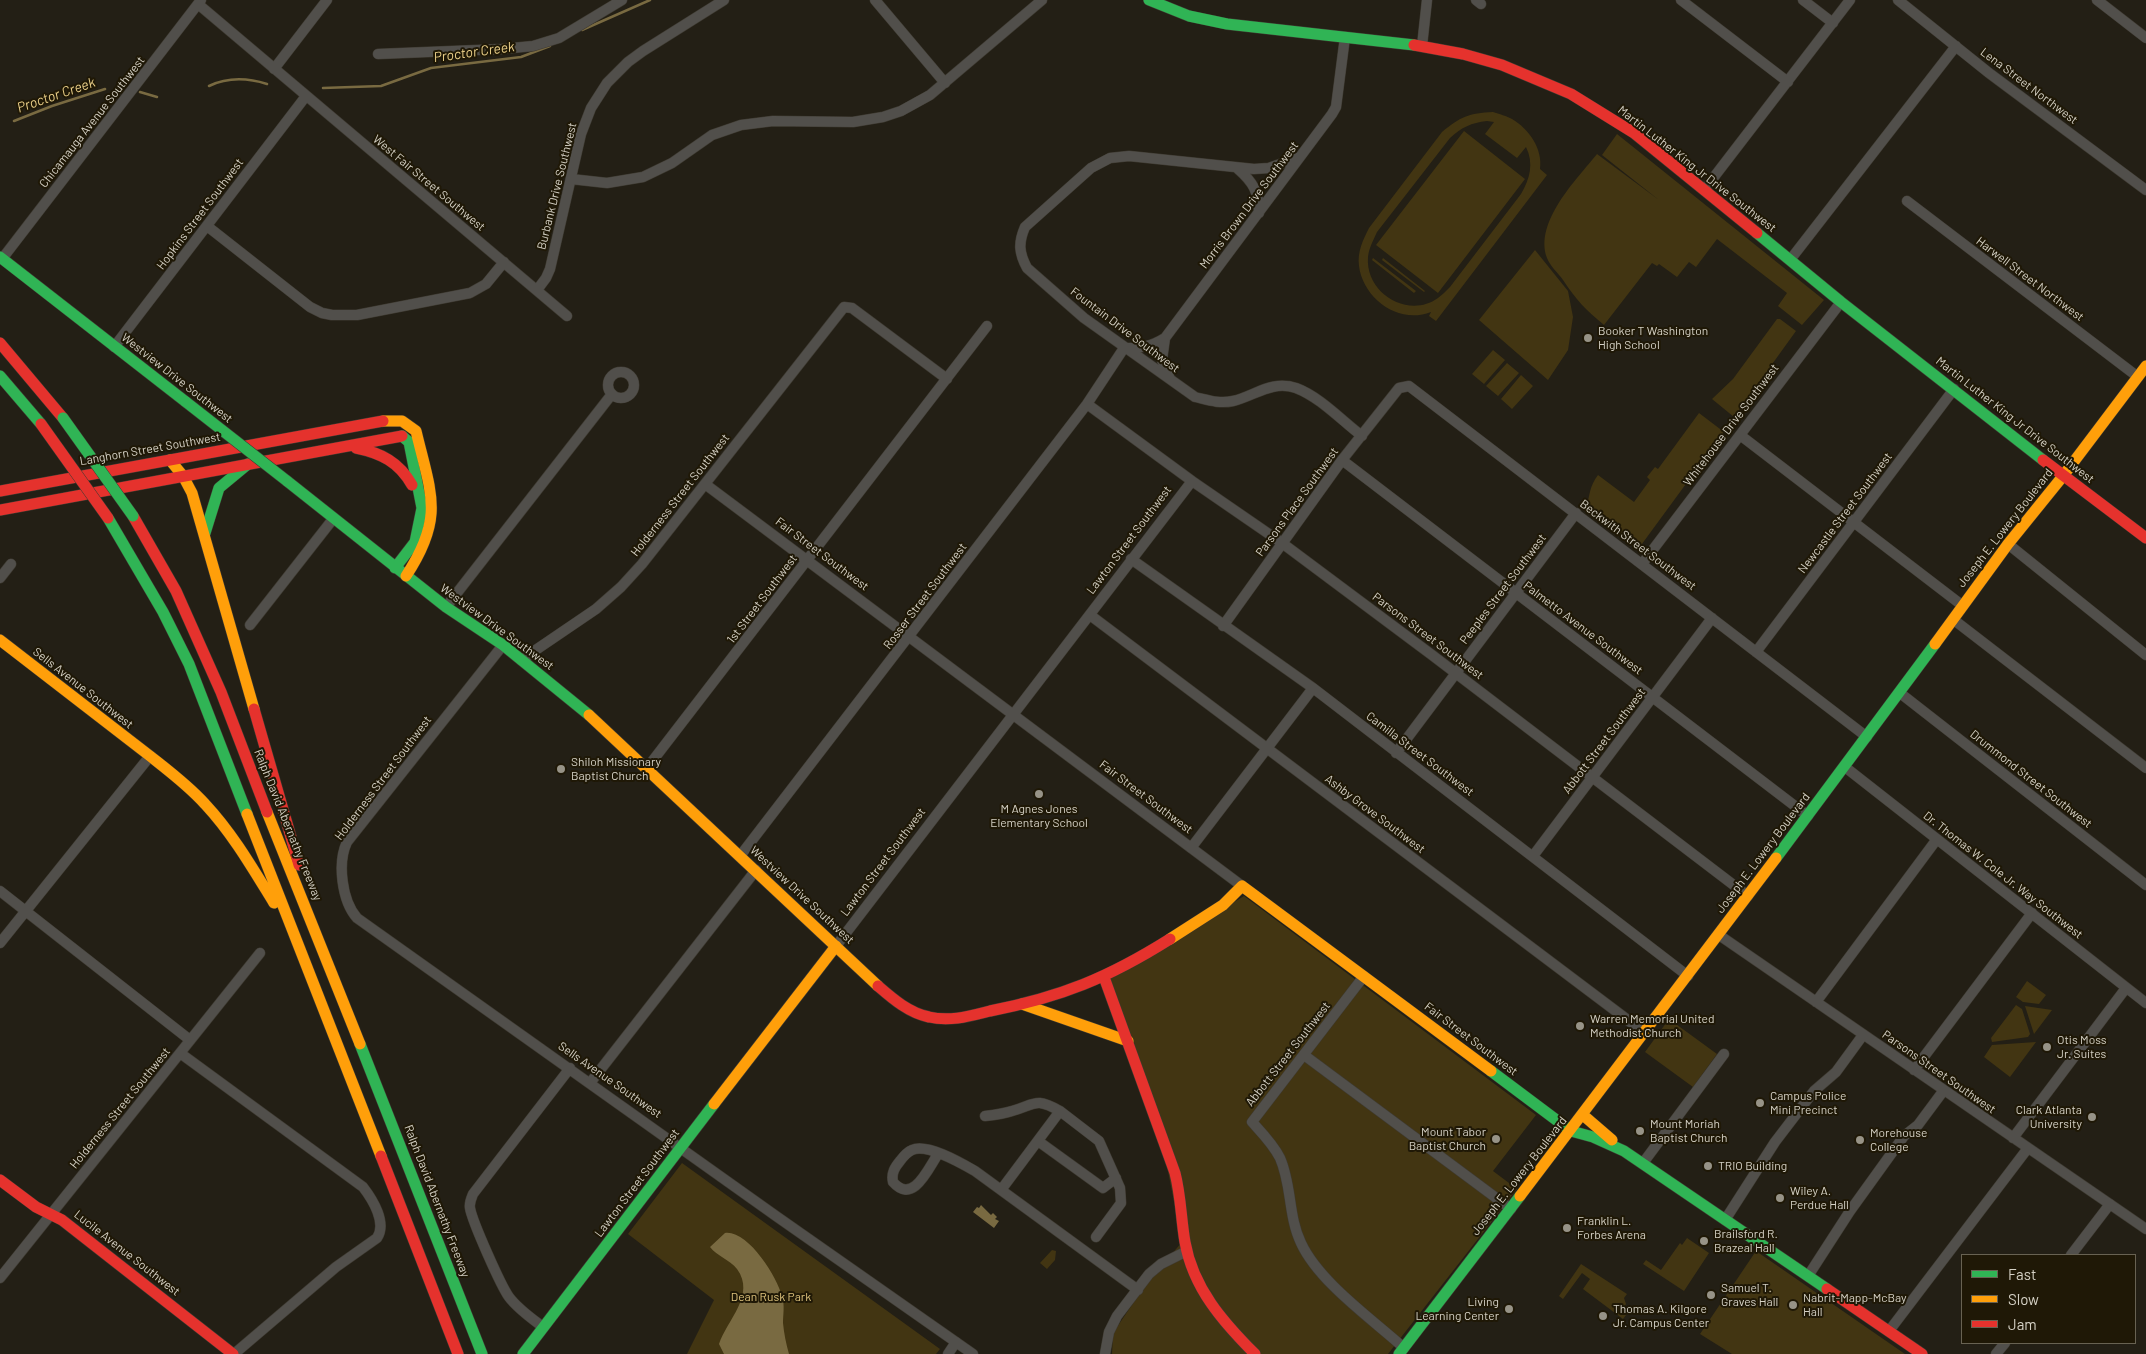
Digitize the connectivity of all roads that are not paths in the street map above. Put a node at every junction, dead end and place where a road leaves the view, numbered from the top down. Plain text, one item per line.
1 (327, 0) edge
2 (622, 0) edge
3 (724, 0) edge
4 (874, 0) edge
5 (1042, 0) edge
6 (1149, 0) edge
7 (1427, 0) edge
8 (1681, 0) edge
9 (1803, 0) edge
10 (1850, 0) edge
11 (1898, 0) edge
12 (2097, 0) edge
13 (199, 2) edge
14 (1833, 23) junction
15 (1345, 37) junction
16 (2146, 38) edge
17 (1422, 46) junction
18 (1956, 46) junction
19 (378, 54) dead end
20 (274, 69) junction
21 (1788, 82) junction
22 (945, 83) junction
23 (306, 96) junction
24 (1300, 157) junction
25 (1238, 169) junction
26 (571, 178) junction
27 (1704, 190) junction
28 (2146, 190) edge
29 (1907, 201) dead end
30 (1259, 213) junction
31 (207, 226) junction
32 (1, 258) edge
33 (1790, 260) junction
34 (504, 262) junction
35 (537, 290) junction
36 (1840, 302) junction
37 (567, 316) dead end
38 (987, 326) dead end
39 (1165, 338) junction
40 (0, 343) edge
41 (114, 347) junction
42 (1124, 348) junction
43 (2146, 366) edge
44 (0, 376) edge
45 (2138, 377) junction
46 (947, 379) junction
47 (1170, 380) junction
48 (1954, 389) junction
49 (612, 394) dead end
50 (1393, 395) joint
51 (1087, 404) junction
52 (407, 422) junction
53 (1740, 434) junction
54 (402, 436) junction
55 (1362, 436) junction
56 (345, 446) junction
57 (170, 460) junction
58 (1342, 460) junction
59 (248, 464) junction
60 (184, 476) junction
61 (2063, 476) junction
62 (1192, 481) junction
63 (705, 484) junction
64 (0, 491) edge
65 (420, 498) junction
66 (0, 510) edge
67 (1576, 513) junction
68 (333, 519) junction
69 (1854, 522) junction
70 (205, 533) junction
71 (2146, 538) edge
72 (1282, 543) junction
73 (2008, 544) junction
74 (1131, 560) junction
75 (808, 561) junction
76 (11, 564) dead end
77 (1642, 564) junction
78 (396, 568) junction
79 (406, 576) junction
80 (0, 578) edge
81 (1516, 592) junction
82 (1963, 606) junction
83 (446, 607) junction
84 (1090, 615) junction
85 (1712, 618) junction
86 (1954, 620) junction
87 (250, 625) dead end
88 (1222, 626) junction
89 (910, 637) junction
90 (0, 640) edge
91 (503, 645) junction
92 (1756, 652) junction
93 (2146, 655) edge
94 (521, 660) junction
95 (1456, 672) junction
96 (1312, 688) junction
97 (1900, 693) junction
98 (1653, 697) junction
99 (1014, 714) junction
100 (1867, 737) junction
101 (1266, 749) junction
102 (1396, 753) junction
103 (150, 756) junction
104 (1845, 767) junction
105 (647, 768) junction
106 (2146, 768) edge
107 (1592, 777) junction
108 (1808, 816) junction
109 (1937, 839) junction
110 (1191, 848) junction
111 (740, 856) junction
112 (1533, 856) junction
113 (756, 870) junction
114 (2146, 885) edge
115 (345, 886) joint
116 (1242, 886) junction
117 (0, 891) edge
118 (1748, 896) junction
119 (25, 911) junction
120 (2032, 913) junction
121 (1719, 935) junction
122 (297, 941) junction
123 (0, 942) edge
124 (836, 946) junction
125 (322, 947) junction
126 (260, 953) dead end
127 (1364, 976) junction
128 (1688, 976) junction
129 (1104, 977) junction
130 (2126, 988) junction
131 (1816, 1002) junction
132 (2146, 1003) edge
133 (1022, 1004) junction
134 (1645, 1033) junction
135 (1863, 1035) junction
136 (190, 1040) junction
137 (1128, 1041) junction
138 (180, 1053) junction
139 (1724, 1054) dead end
140 (1304, 1055) junction
141 (570, 1068) junction
142 (1914, 1070) junction
143 (590, 1083) junction
144 (1944, 1090) junction
145 (1060, 1111) junction
146 (1583, 1115) junction
147 (985, 1116) dead end
148 (1571, 1131) junction
149 (2013, 1138) junction
150 (1038, 1141) junction
151 (681, 1148) junction
152 (2028, 1148) junction
153 (1624, 1151) junction
154 (938, 1154) junction
155 (1643, 1164) junction
156 (1116, 1178) junction
157 (0, 1180) edge
158 (1001, 1190) junction
159 (2110, 1204) junction
160 (1511, 1209) junction
161 (51, 1214) junction
162 (1726, 1220) junction
163 (2146, 1229) edge
164 (1096, 1237) dead end
165 (1187, 1251) junction
166 (2072, 1254) edge
167 (1808, 1276) junction
168 (0, 1278) edge
169 (1138, 1290) junction
170 (543, 1328) junction
171 (1889, 1331) junction
172 (956, 1342) junction
173 (2004, 1344) edge
174 (1402, 1351) edge
175 (228, 1352) edge
176 (458, 1354) edge
177 (482, 1354) edge
178 (523, 1354) edge
179 (948, 1354) edge
180 (973, 1354) edge
181 (1105, 1354) edge
182 (1255, 1354) edge
183 (1922, 1354) edge
184 (1996, 1354) edge

1 - 20 street
2 - 19 street
3 - 26 street, Burbank Drive Southwest
4 - 22 street
5 - 22 street
6 - 15 main road, Martin Luther King Jr Drive Southwest
7 - 17 street
8 - 21 street
9 - 14 street
10 - 14 street
11 - 18 street, Lena Street Northwest
12 - 16 street
13 - 20 street, West Fair Street Southwest
13 - 32 street, Chicamauga Avenue Southwest
14 - 21 street
15 - 17 main road, Martin Luther King Jr Drive Southwest
15 - 24 street, Morris Brown Drive Southwest
17 - 27 main road, Martin Luther King Jr Drive Southwest
18 - 28 street, Lena Street Northwest
18 - 33 street
20 - 23 street, West Fair Street Southwest
21 - 27 street
22 - 26 street
23 - 31 street, Hopkins Street Southwest
23 - 34 street, West Fair Street Southwest
24 - 25 street, Fountain Drive Southwest
24 - 30 street, Morris Brown Drive Southwest
25 - 30 street
25 - 42 street, Fountain Drive Southwest
26 - 35 street, Burbank Drive Southwest
27 - 33 main road, Martin Luther King Jr Drive Southwest
29 - 45 street, Harwell Street Northwest
30 - 39 street, Morris Brown Drive Southwest
31 - 34 street
31 - 41 street, Hopkins Street Southwest
32 - 41 main road, Westview Drive Southwest
33 - 36 main road, Martin Luther King Jr Drive Southwest
34 - 35 street, West Fair Street Southwest
35 - 37 street, West Fair Street Southwest
36 - 48 main road, Martin Luther King Jr Drive Southwest
36 - 53 street, Whitehouse Drive Southwest
38 - 46 street, 1st Street Southwest
39 - 42 street, Morris Brown Drive Southwest
39 - 47 street
40 - 125 main road, Ralph David Abernathy Freeway, bridge
41 - 68 main road, Westview Drive Southwest, bridge
42 - 47 street, Fountain Drive Southwest
42 - 51 street, Rosser Street Southwest
43 - 45 main road, Joseph E. Lowery Boulevard
44 - 122 main road, bridge
45 - 61 main road, Joseph E. Lowery Boulevard
46 - 63 street, Holderness Street Southwest
46 - 75 street, 1st Street Southwest
47 - 55 street, Fountain Drive Southwest
48 - 61 main road, Martin Luther King Jr Drive Southwest
48 - 69 street, Newcastle Street Southwest
49 - 83 street
50 - 55 street, Parsons Place Southwest
50 - 67 street, Beckwith Street Southwest
51 - 62 street, Parsons Street Southwest
51 - 89 street, Rosser Street Southwest
52 - 54 main road
52 - 57 main road, Langhorn Street Southwest
52 - 79 main road
53 - 69 street
53 - 77 street, Whitehouse Drive Southwest
54 - 56 main road
54 - 65 main road
55 - 58 street, Parsons Place Southwest
56 - 59 main road
56 - 65 main road
57 - 60 main road
57 - 64 main road, Langhorn Street Southwest
58 - 72 street, Parsons Place Southwest
58 - 81 street, Palmetto Avenue Southwest
59 - 60 main road
59 - 70 main road
60 - 66 main road
60 - 70 main road
61 - 71 main road, Martin Luther King Jr Drive Southwest
61 - 73 main road, Joseph E. Lowery Boulevard
62 - 72 street, Parsons Street Southwest
62 - 74 street, Lawton Street Southwest
63 - 75 street, Fair Street Southwest
63 - 94 street, Holderness Street Southwest
65 - 78 main road
67 - 77 street, Beckwith Street Southwest
67 - 81 street, Peeples Street Southwest
68 - 78 main road, Westview Drive Southwest
68 - 87 street
69 - 82 street
69 - 92 street, Newcastle Street Southwest
70 - 125 main road
72 - 88 street, Parsons Place Southwest
72 - 95 street, Parsons Street Southwest
73 - 82 main road, Joseph E. Lowery Boulevard
73 - 93 street
74 - 84 street, Lawton Street Southwest
74 - 88 street, Camilla Street Southwest
75 - 89 street, Fair Street Southwest
75 - 105 street, 1st Street Southwest
76 - 80 street
77 - 85 street, Beckwith Street Southwest
78 - 79 main road, Westview Drive Southwest
79 - 83 main road, Westview Drive Southwest
81 - 95 street, Peeples Street Southwest
81 - 98 street, Palmetto Avenue Southwest
82 - 86 main road, Joseph E. Lowery Boulevard
83 - 91 main road, Westview Drive Southwest
84 - 99 street, Lawton Street Southwest
84 - 101 street, Ashby Grove Southwest
85 - 92 street, Beckwith Street Southwest
85 - 98 street, Abbott Street Southwest
86 - 97 main road, Joseph E. Lowery Boulevard
86 - 106 street
88 - 96 street, Camilla Street Southwest
89 - 99 street, Fair Street Southwest
89 - 111 street, Rosser Street Southwest
90 - 103 main road, Sells Avenue Southwest
91 - 94 main road, Westview Drive Southwest
91 - 115 street, Holderness Street Southwest
92 - 100 street, Beckwith Street Southwest
94 - 105 main road, Westview Drive Southwest
95 - 102 street, Peeples Street Southwest
95 - 107 street, Parsons Street Southwest
96 - 101 street
96 - 102 street, Camilla Street Southwest
97 - 100 main road, Joseph E. Lowery Boulevard
97 - 114 street, Drummond Street Southwest
98 - 107 street, Abbott Street Southwest
98 - 108 street, Palmetto Avenue Southwest
99 - 110 street, Fair Street Southwest
99 - 124 street, Lawton Street Southwest
100 - 104 main road, Joseph E. Lowery Boulevard
101 - 110 street
101 - 134 street, Ashby Grove Southwest
102 - 112 street, Camilla Street Southwest
103 - 119 street
103 - 122 main road, Sells Avenue Southwest
104 - 108 main road, Joseph E. Lowery Boulevard
104 - 109 street, Dr. Thomas W. Cole Jr. Way Southwest
105 - 111 main road, Westview Drive Southwest
107 - 112 street, Abbott Street Southwest
107 - 118 street, Parsons Street Southwest
108 - 118 main road, Joseph E. Lowery Boulevard
109 - 120 street, Dr. Thomas W. Cole Jr. Way Southwest
109 - 131 street
110 - 116 street, Fair Street Southwest
111 - 113 main road, Westview Drive Southwest
112 - 128 street, Camilla Street Southwest
113 - 124 main road, Westview Drive Southwest
113 - 143 street
115 - 141 street, Sells Avenue Southwest
116 - 127 main road, Fair Street Southwest
116 - 129 main road, Westview Drive Southwest
117 - 119 street
118 - 121 main road, Joseph E. Lowery Boulevard
119 - 123 street
119 - 136 street
120 - 130 street, Dr. Thomas W. Cole Jr. Way Southwest
120 - 142 street
121 - 128 main road, Joseph E. Lowery Boulevard
121 - 131 street, Parsons Street Southwest
122 - 176 main road
124 - 133 main road, Westview Drive Southwest
124 - 151 main road, Lawton Street Southwest
125 - 177 main road, Ralph David Abernathy Freeway
126 - 136 street, Holderness Street Southwest
127 - 140 street, Abbott Street Southwest
127 - 148 main road, Fair Street Southwest
128 - 134 main road, Joseph E. Lowery Boulevard
129 - 133 main road, Westview Drive Southwest
129 - 137 main road
130 - 132 street, Dr. Thomas W. Cole Jr. Way Southwest
130 - 149 street
131 - 135 street, Parsons Street Southwest
133 - 137 main road
134 - 146 main road, Joseph E. Lowery Boulevard
135 - 142 street, Parsons Street Southwest
135 - 162 street
136 - 138 street, Holderness Street Southwest
137 - 165 main road
138 - 161 street, Holderness Street Southwest
138 - 175 street
139 - 155 street
140 - 160 street
140 - 174 street, Abbott Street Southwest
141 - 143 street, Sells Avenue Southwest
141 - 170 street
142 - 144 street, Parsons Street Southwest
143 - 151 street, Sells Avenue Southwest
144 - 149 street, Parsons Street Southwest
144 - 167 street
145 - 147 street
145 - 150 street
145 - 156 street
146 - 148 main road, Joseph E. Lowery Boulevard
146 - 153 main road
148 - 153 main road
148 - 160 main road, Joseph E. Lowery Boulevard
149 - 152 street, Parsons Street Southwest
150 - 156 street
150 - 158 street
151 - 170 main road, Lawton Street Southwest
151 - 172 street, Sells Avenue Southwest
152 - 159 street, Parsons Street Southwest
152 - 171 street
153 - 155 main road
154 - 154 street
154 - 158 street
155 - 162 main road
156 - 164 street
157 - 161 main road, Lucile Avenue Southwest
158 - 169 street
159 - 163 street, Parsons Street Southwest
159 - 166 street
160 - 174 main road, Joseph E. Lowery Boulevard
161 - 168 street, Holderness Street Southwest
161 - 175 main road, Lucile Avenue Southwest
162 - 167 main road
165 - 169 street
165 - 182 main road
167 - 171 main road
169 - 181 street
170 - 178 main road, Lawton Street Southwest
171 - 183 main road
172 - 179 street
172 - 180 street, Sells Avenue Southwest
173 - 184 street

